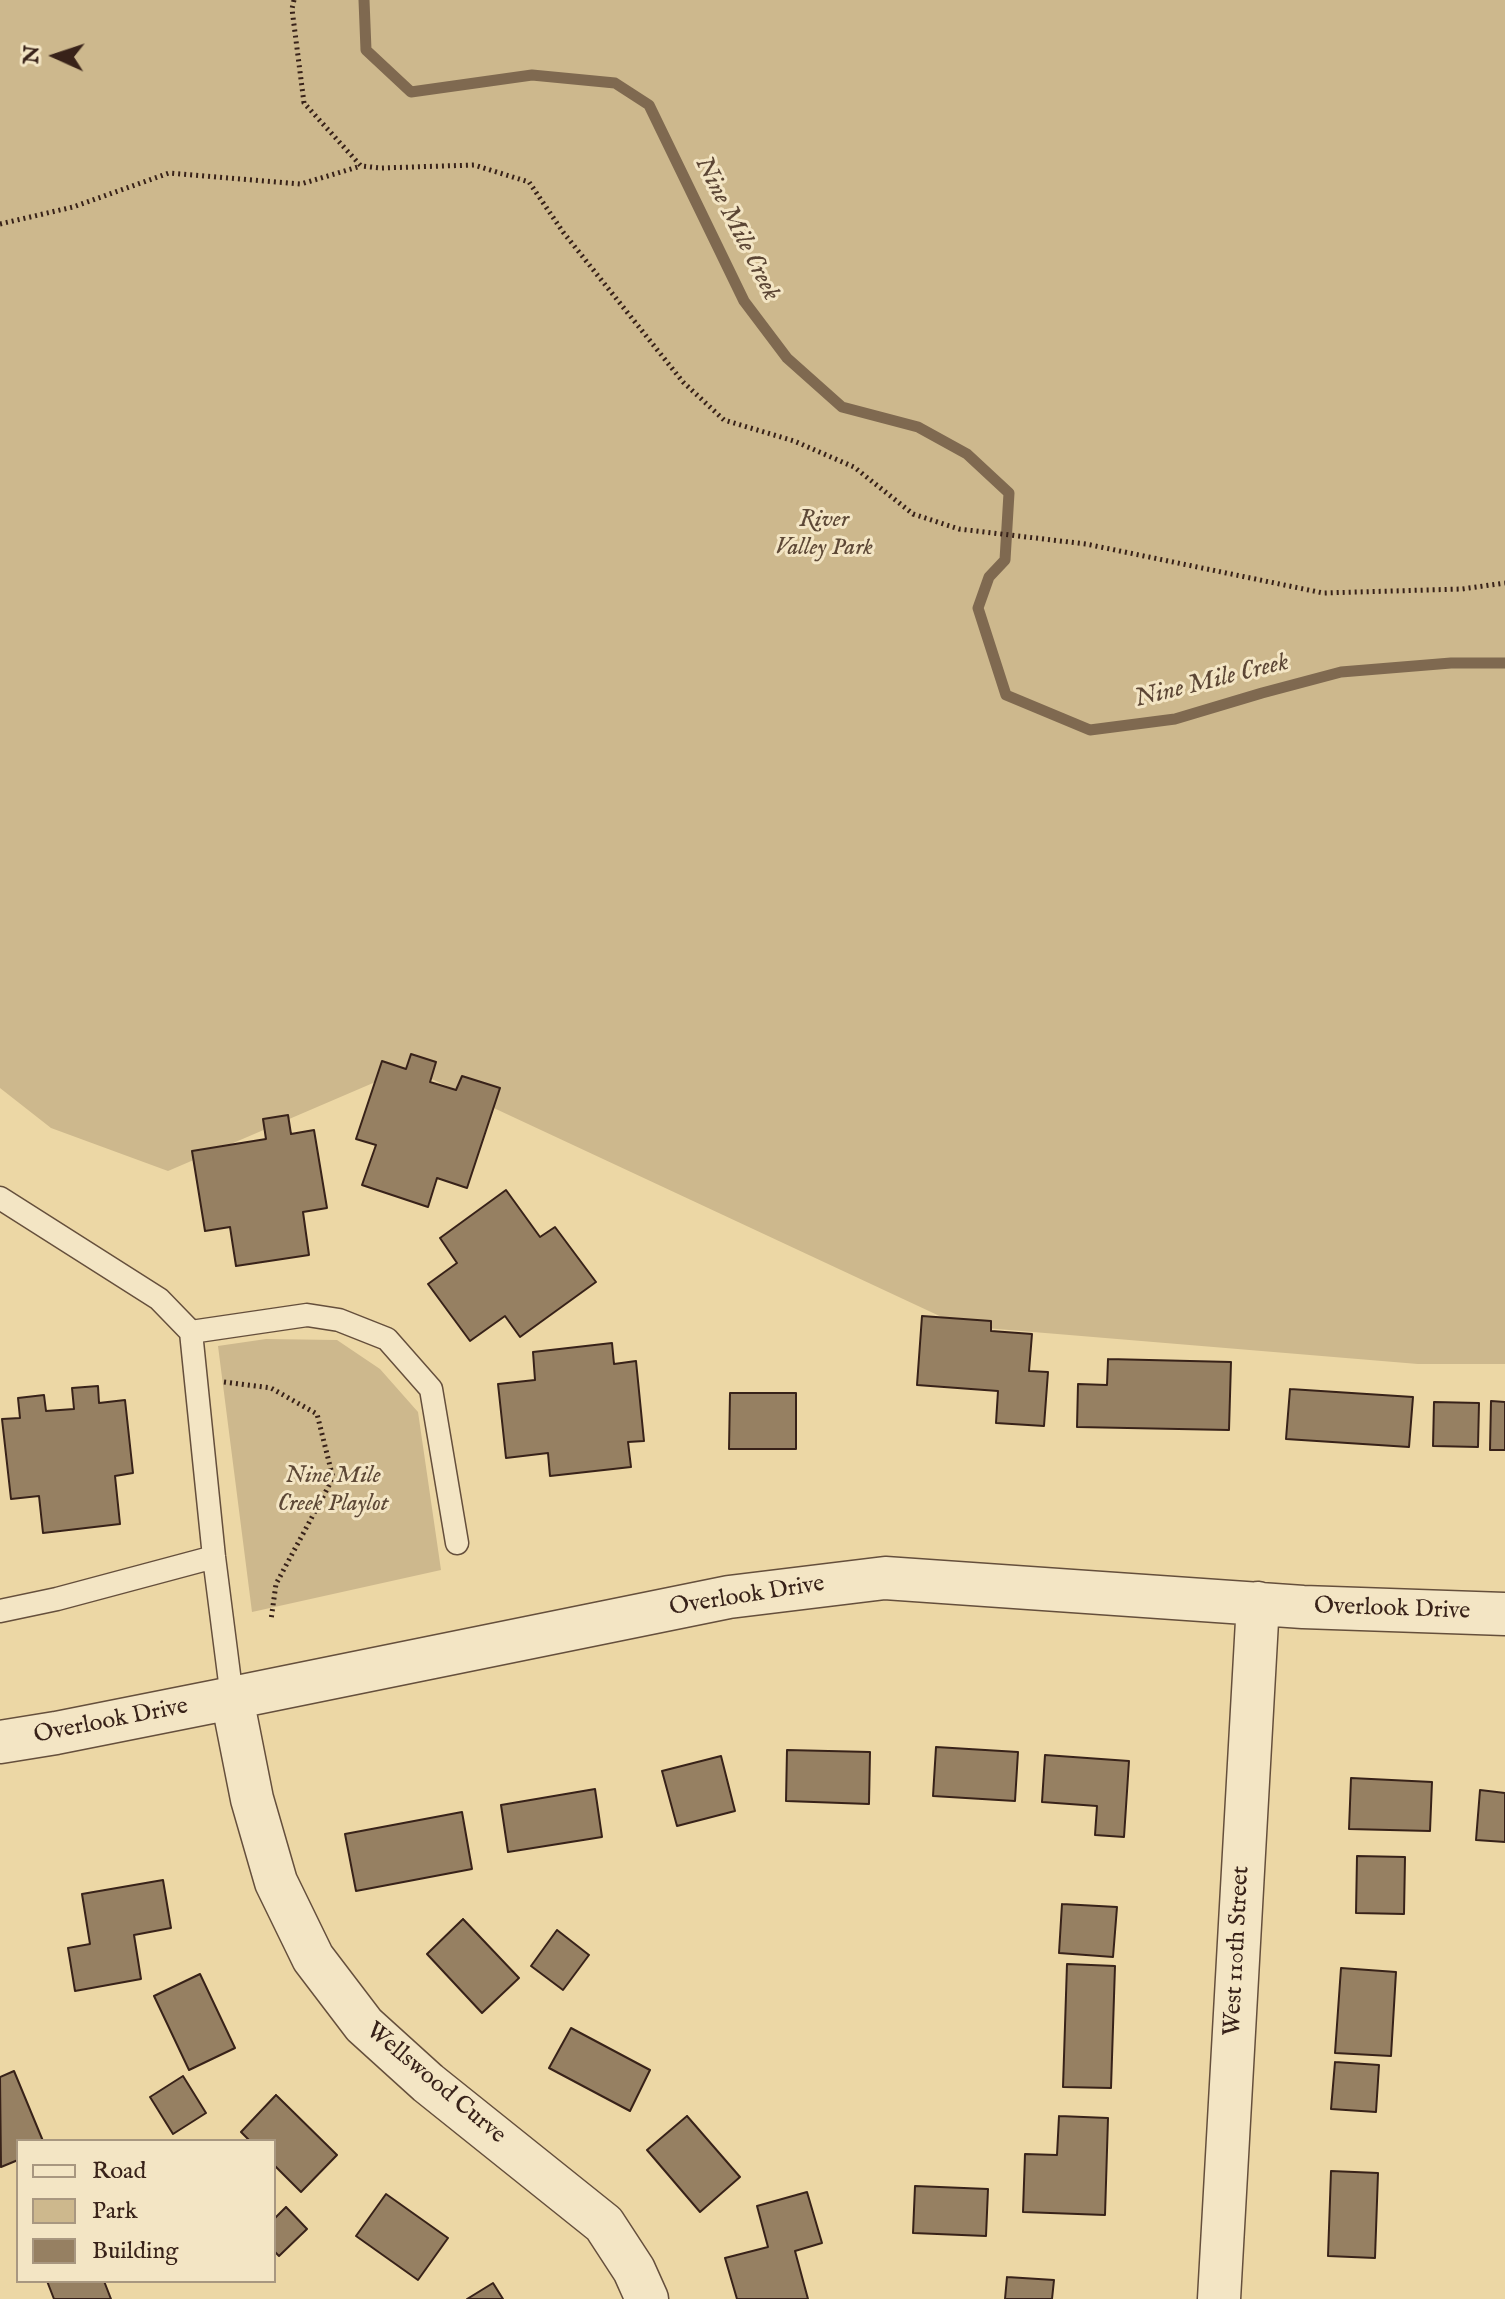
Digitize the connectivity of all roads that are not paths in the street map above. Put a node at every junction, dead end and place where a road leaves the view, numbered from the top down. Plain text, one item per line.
1 (0, 1198) edge
2 (191, 1332) junction
3 (457, 1543) dead end
4 (214, 1557) junction
5 (1258, 1603) junction
6 (0, 1611) edge
7 (1505, 1614) edge
8 (232, 1698) junction
9 (0, 1742) edge
10 (647, 2299) edge
11 (1219, 2299) edge

1 - 2 lane
2 - 3 lane
2 - 4 lane
4 - 6 lane
4 - 8 lane
5 - 7 street, Overlook Drive
5 - 8 street, Overlook Drive
5 - 11 street, West 110th Street
8 - 9 street, Overlook Drive
8 - 10 street, Wellswood Curve

